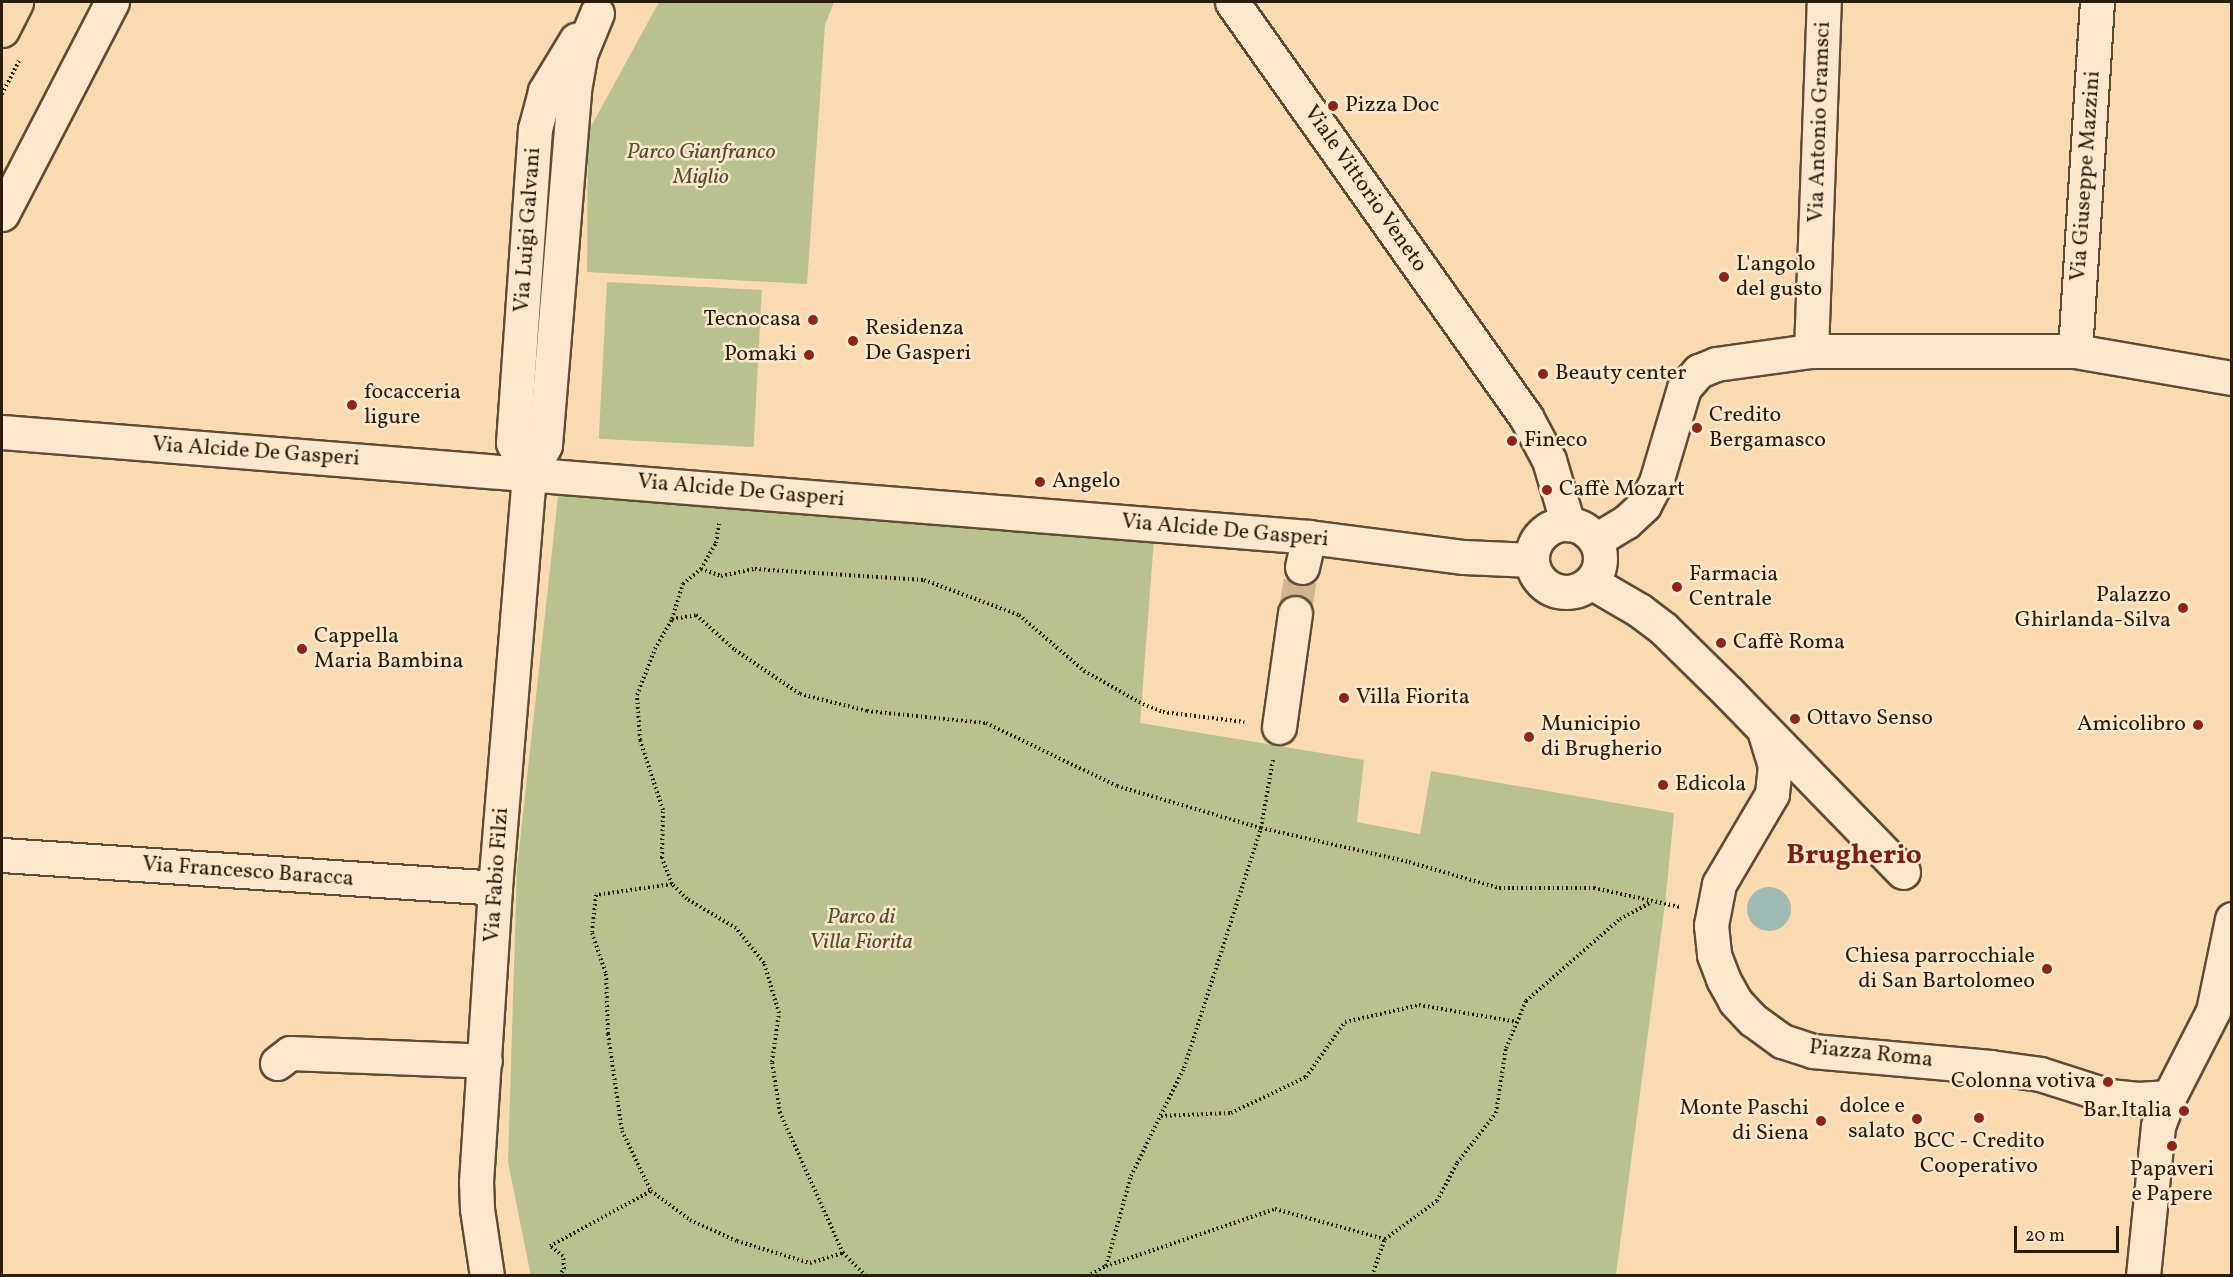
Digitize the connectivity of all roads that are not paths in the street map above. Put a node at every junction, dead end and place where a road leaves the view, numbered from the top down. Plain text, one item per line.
1 (16, 2) edge
2 (112, 2) edge
3 (1232, 2) edge
4 (1824, 2) edge
5 (2097, 2) edge
6 (600, 7) edge
7 (2, 30) edge
8 (2, 214) edge
9 (1811, 351) junction
10 (2075, 351) junction
11 (1498, 377) junction
12 (2232, 378) edge
13 (1690, 379) junction
14 (1655, 385) dead end
15 (1533, 391) dead end
16 (2, 432) edge
17 (529, 474) junction
18 (1568, 524) junction
19 (1596, 540) junction
20 (1532, 560) junction
21 (1591, 582) junction
22 (1295, 612) tunnel mouth
23 (1279, 727) road end
24 (1764, 730) junction
25 (2, 855) edge
26 (1903, 872) dead end
27 (495, 888) junction
28 (2232, 918) edge
29 (2222, 1012) edge
30 (485, 1060) junction
31 (277, 1064) dead end
32 (2169, 1097) junction
33 (487, 1275) edge
34 (2143, 1275) edge

1 - 7 main road
2 - 8 street
3 - 11 street, Viale Vittorio Veneto
4 - 9 street, Via Antonio Gramsci
5 - 10 street, Via Giuseppe Mazzini
6 - 17 street, Via Luigi Galvani
9 - 10 street
9 - 13 street
10 - 12 street
11 - 15 street
11 - 18 street, Viale Vittorio Veneto
13 - 14 street
13 - 19 street
16 - 17 street, Via Alcide De Gasperi
17 - 20 street, Via Alcide De Gasperi
17 - 27 street, Via Fabio Filzi
18 - 19 street
18 - 20 street
19 - 21 street
20 - 21 street
21 - 24 street
22 - 23 street
24 - 26 street
24 - 32 street, Piazza Roma
25 - 27 street, Via Francesco Baracca
27 - 30 street, Via Fabio Filzi
28 - 29 street
29 - 32 street
30 - 31 street
30 - 33 street, Via Fabio Filzi
32 - 34 street

